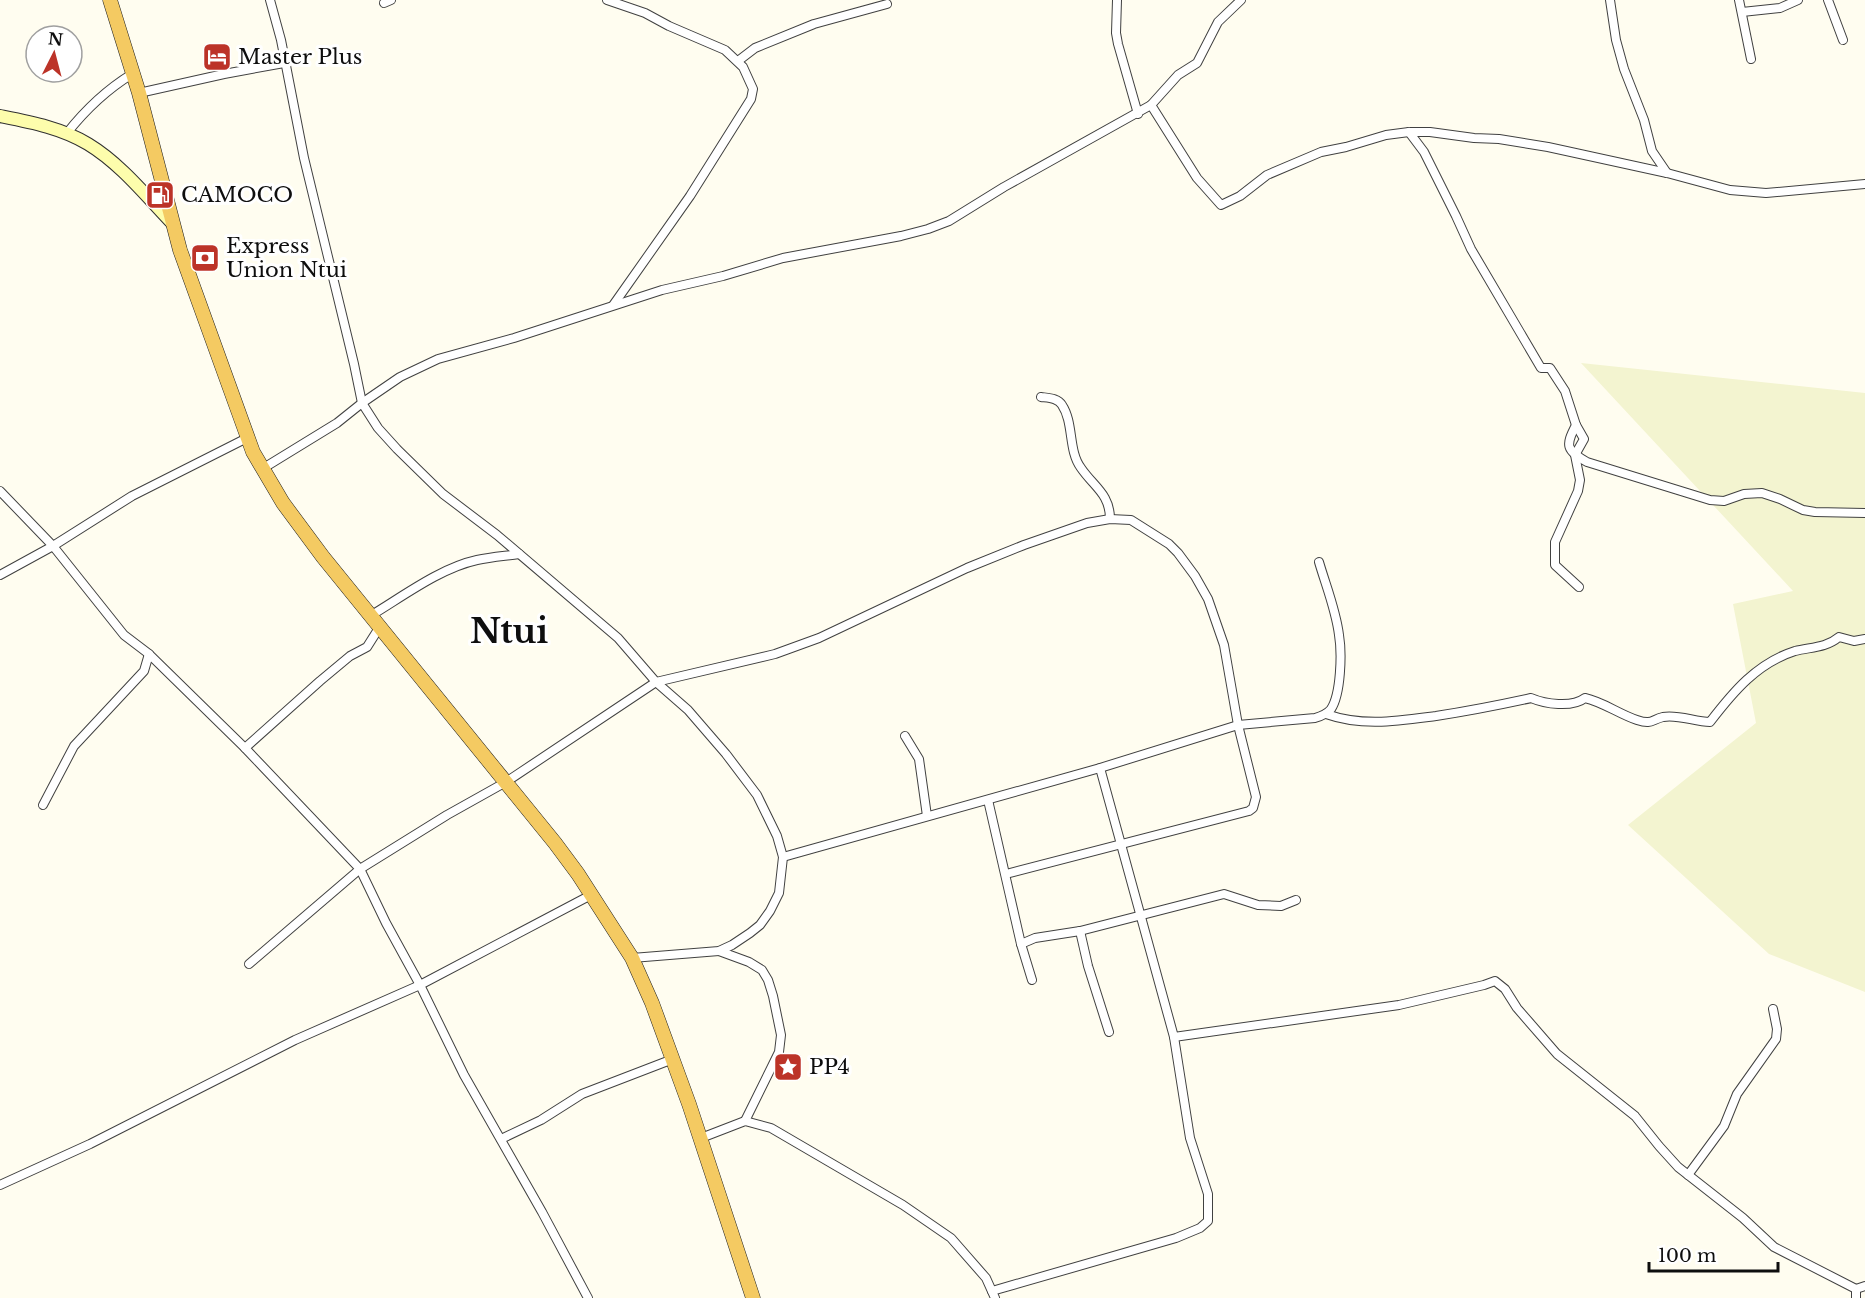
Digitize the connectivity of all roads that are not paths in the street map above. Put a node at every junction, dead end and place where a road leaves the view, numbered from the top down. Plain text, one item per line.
1 (110, 0) edge
2 (270, 0) edge
3 (607, 0) edge
4 (1117, 0) edge
5 (1241, 0) edge
6 (1610, 0) edge
7 (1739, 0) edge
8 (1798, 0) edge
9 (1827, 0) edge
10 (887, 4) dead end
11 (1742, 12) junction
12 (1843, 40) dead end
13 (1751, 59) dead end
14 (738, 61) junction
15 (284, 63) junction
16 (132, 74) junction
17 (139, 93) junction
18 (1151, 105) junction
19 (1138, 114) junction
20 (0, 116) edge
21 (1409, 132) junction
22 (67, 133) junction
23 (1667, 173) junction
24 (1865, 184) edge
25 (173, 224) junction
26 (614, 304) junction
27 (1041, 397) dead end
28 (362, 403) junction
29 (1576, 425) junction
30 (247, 438) junction
31 (1575, 455) junction
32 (262, 468) junction
33 (0, 491) edge
34 (1865, 513) edge
35 (1110, 519) junction
36 (53, 546) junction
37 (519, 554) junction
38 (1319, 562) dead end
39 (0, 575) edge
40 (1579, 587) dead end
41 (375, 622) junction
42 (1865, 639) edge
43 (149, 654) junction
44 (161, 666) junction
45 (144, 671) junction
46 (656, 682) junction
47 (1326, 714) junction
48 (1238, 725) junction
49 (905, 736) dead end
50 (245, 748) junction
51 (1100, 768) junction
52 (506, 782) junction
53 (988, 800) junction
54 (43, 805) dead end
55 (927, 816) junction
56 (1120, 844) junction
57 (783, 857) junction
58 (360, 869) junction
59 (1006, 874) junction
60 (591, 895) junction
61 (1296, 900) dead end
62 (1140, 916) junction
63 (1080, 931) junction
64 (1020, 940) junction
65 (719, 951) junction
66 (632, 958) junction
67 (249, 964) dead end
68 (1032, 980) dead end
69 (420, 985) junction
70 (1773, 1009) dead end
71 (1109, 1032) dead end
72 (1174, 1037) junction
73 (673, 1059) junction
74 (745, 1121) junction
75 (501, 1138) junction
76 (701, 1138) junction
77 (1689, 1175) junction
78 (0, 1185) edge
79 (1859, 1291) edge
80 (994, 1295) edge
81 (588, 1298) edge
82 (753, 1298) edge

1 - 16 highway
2 - 15 street
3 - 14 street
4 - 19 street
5 - 18 street
6 - 23 street
7 - 11 street
8 - 11 street
9 - 12 street
10 - 14 street
11 - 13 street
14 - 26 street
15 - 17 street
15 - 28 street
16 - 17 highway
16 - 22 street
17 - 25 highway
18 - 19 street
18 - 21 street
19 - 26 street
20 - 22 main road
21 - 23 street
21 - 29 street
22 - 25 main road
23 - 24 street
25 - 30 highway
26 - 28 street
27 - 35 street
28 - 32 street
28 - 37 street
29 - 31 street
29 - 31 street
30 - 32 highway
30 - 36 street
31 - 34 street
31 - 40 street
32 - 41 highway
33 - 36 street
35 - 46 street
35 - 48 street
36 - 39 street
36 - 43 street
37 - 41 street
37 - 46 street
38 - 47 street
41 - 50 street
41 - 52 highway
42 - 47 street
43 - 44 street
43 - 45 street
44 - 45 street
44 - 50 street
45 - 54 street
46 - 52 street
46 - 57 street
47 - 48 street
48 - 51 street
48 - 56 street
49 - 55 street
50 - 58 street
51 - 53 street
51 - 56 street
52 - 58 street
52 - 60 highway
53 - 55 street
53 - 59 street
55 - 57 street
56 - 59 street
56 - 62 street
57 - 65 street
58 - 67 street
58 - 69 street
59 - 64 street
60 - 66 highway
60 - 69 street
61 - 62 street
62 - 63 street
62 - 72 street
63 - 64 street
63 - 71 street
64 - 68 street
65 - 66 street
65 - 74 street
66 - 73 highway
69 - 75 street
69 - 78 street
70 - 77 street
72 - 77 street
72 - 80 street
73 - 75 street
73 - 76 highway
74 - 76 street
74 - 80 street
75 - 81 street
76 - 82 highway
77 - 79 street

